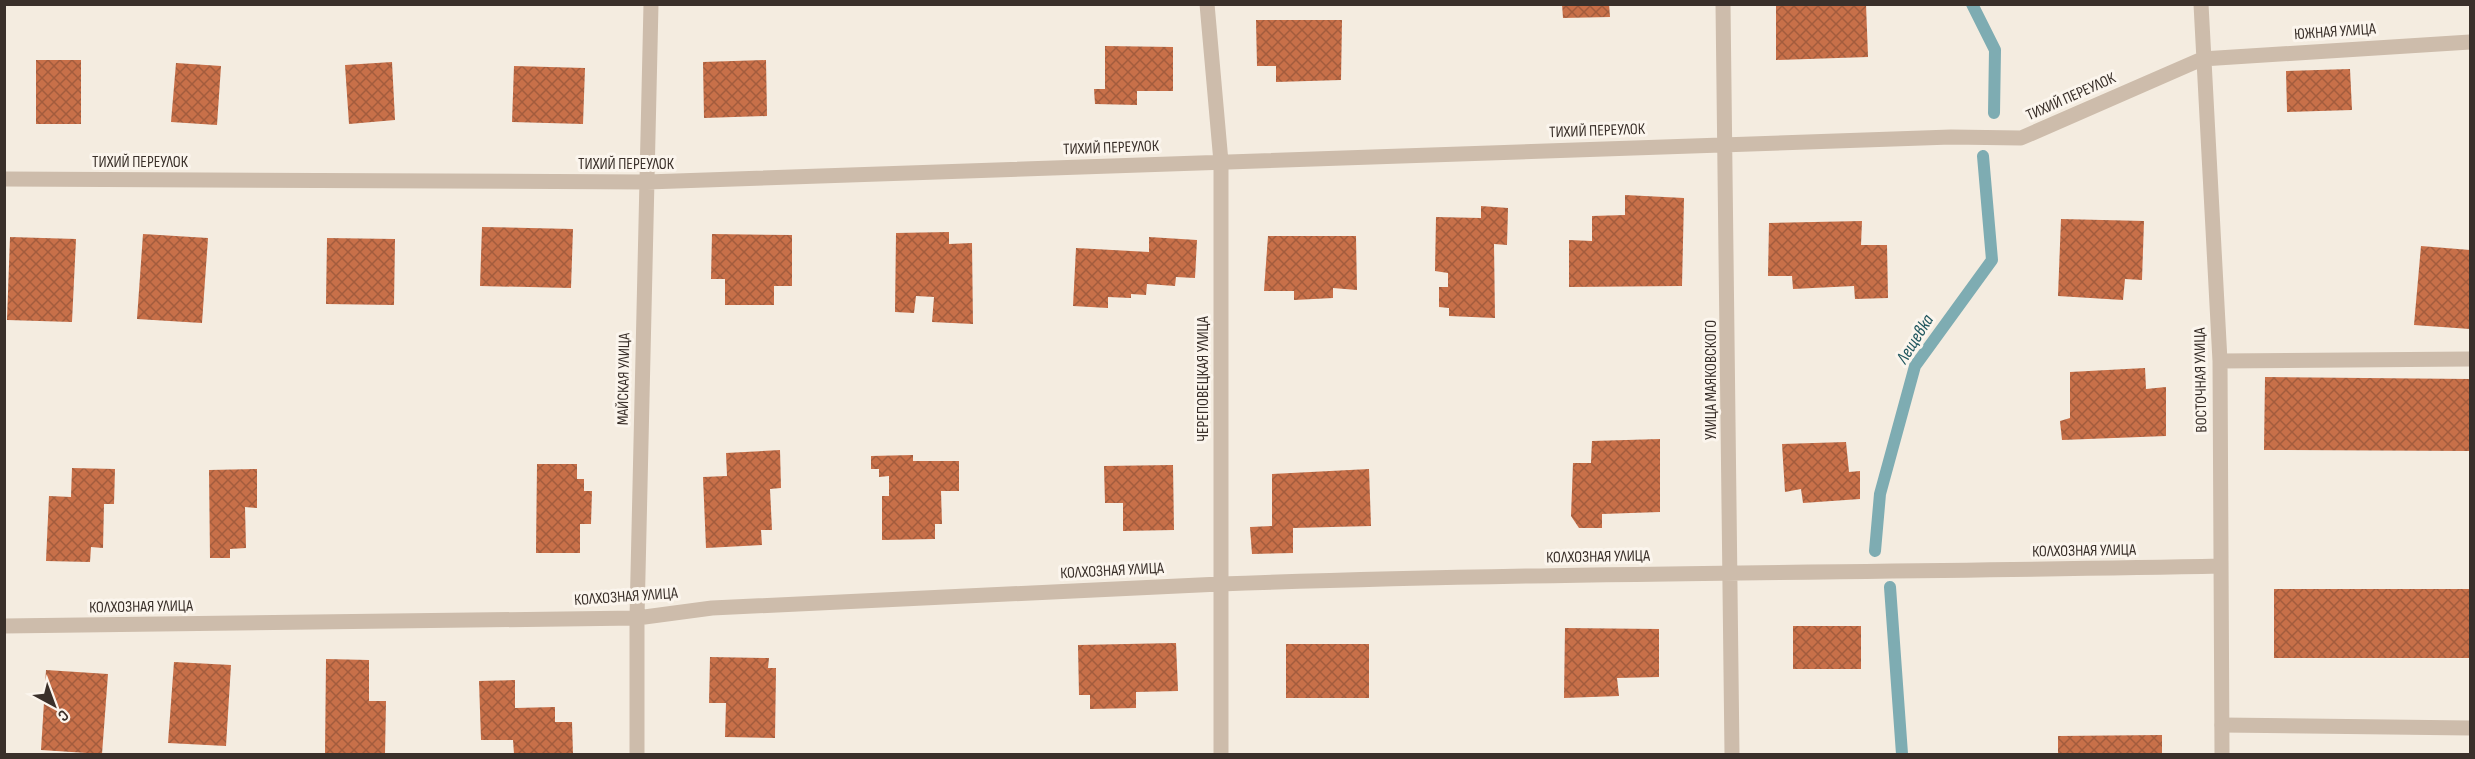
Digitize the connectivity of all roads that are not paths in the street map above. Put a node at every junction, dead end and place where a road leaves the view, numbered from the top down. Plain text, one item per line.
1 (651, 4) edge
2 (1207, 4) edge
3 (1724, 4) edge
4 (2201, 4) edge
5 (2470, 42) edge
6 (2202, 59) junction
7 (1727, 144) junction
8 (1221, 162) junction
9 (4, 179) edge
10 (647, 183) junction
11 (2470, 359) edge
12 (2220, 362) junction
13 (2221, 566) junction
14 (1731, 572) junction
15 (1221, 584) junction
16 (637, 618) junction
17 (4, 626) edge
18 (2222, 725) junction
19 (2470, 728) edge
20 (637, 754) edge
21 (1221, 754) edge
22 (1732, 754) edge
23 (2222, 754) edge

1 - 10 street, МАЙСКАЯ УЛИЦА
2 - 8 street, ЧЕРЕПОВЕЦКАЯ УЛИЦА
3 - 7 street, УЛИЦА МАЯКОВСКОГО
4 - 6 street, ВОСТОЧНАЯ УЛИЦА
5 - 6 street, ЮЖНАЯ УЛИЦА
6 - 7 street, ТИХИЙ ПЕРЕУЛОК
6 - 12 street, ВОСТОЧНАЯ УЛИЦА
7 - 8 street, ТИХИЙ ПЕРЕУЛОК
7 - 14 street, УЛИЦА МАЯКОВСКОГО
8 - 10 street, ТИХИЙ ПЕРЕУЛОК
8 - 15 street, ЧЕРЕПОВЕЦКАЯ УЛИЦА
9 - 10 street, ТИХИЙ ПЕРЕУЛОК
10 - 16 street, МАЙСКАЯ УЛИЦА
11 - 12 street
12 - 13 street, ВОСТОЧНАЯ УЛИЦА
13 - 14 street, КОЛХОЗНАЯ УЛИЦА
13 - 18 street, ВОСТОЧНАЯ УЛИЦА
14 - 15 street, КОЛХОЗНАЯ УЛИЦА
14 - 22 street, УЛИЦА МАЯКОВСКОГО
15 - 16 street, КОЛХОЗНАЯ УЛИЦА
15 - 21 street, ЧЕРЕПОВЕЦКАЯ УЛИЦА
16 - 17 street, КОЛХОЗНАЯ УЛИЦА
16 - 20 street, МАЙСКАЯ УЛИЦА
18 - 19 street
18 - 23 street, ВОСТОЧНАЯ УЛИЦА

